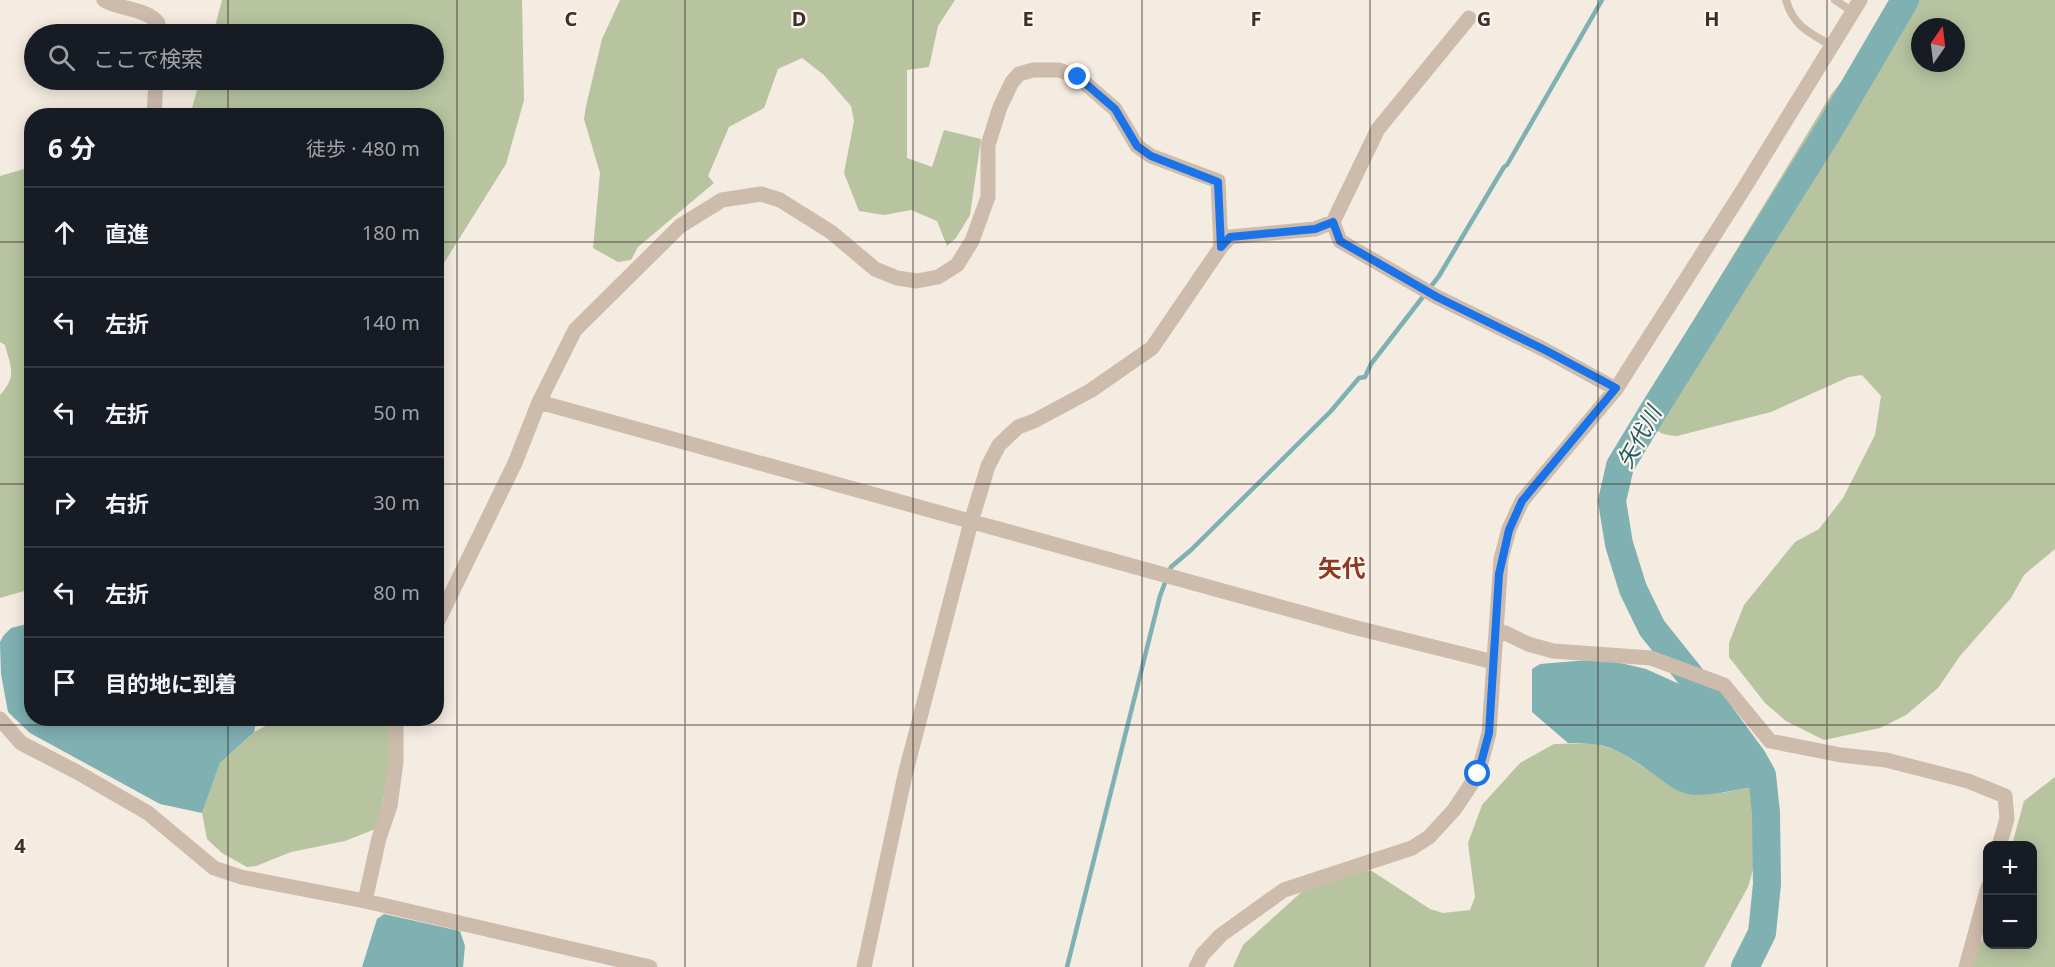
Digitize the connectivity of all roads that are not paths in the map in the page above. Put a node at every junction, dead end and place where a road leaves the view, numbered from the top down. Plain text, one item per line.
1 (104, 0) edge
2 (1786, 0) edge
3 (1835, 0) edge
4 (1857, 6) edge
5 (1469, 18) dead end
6 (158, 24) edge
7 (1832, 46) junction
8 (155, 90) edge
9 (154, 108) edge
10 (1333, 222) junction
11 (1221, 247) junction
12 (1616, 388) junction
13 (539, 402) junction
14 (971, 522) junction
15 (444, 609) edge
16 (1497, 629) junction
17 (1494, 662) junction
18 (0, 719) edge
19 (396, 726) edge
20 (2000, 841) edge
21 (1986, 895) edge
22 (365, 901) junction
23 (650, 967) edge
24 (864, 967) edge
25 (1196, 967) edge
26 (1966, 967) edge

1 - 6 street
2 - 7 lane
3 - 4 lane
4 - 7 street
5 - 10 street
7 - 12 street
8 - 9 street
10 - 11 street
10 - 12 street
11 - 13 street
11 - 14 street
12 - 16 street
13 - 14 street
13 - 15 street
14 - 17 street
14 - 24 street
16 - 17 street
16 - 20 street
17 - 25 street
18 - 22 street
19 - 22 street
21 - 26 street
22 - 23 street

